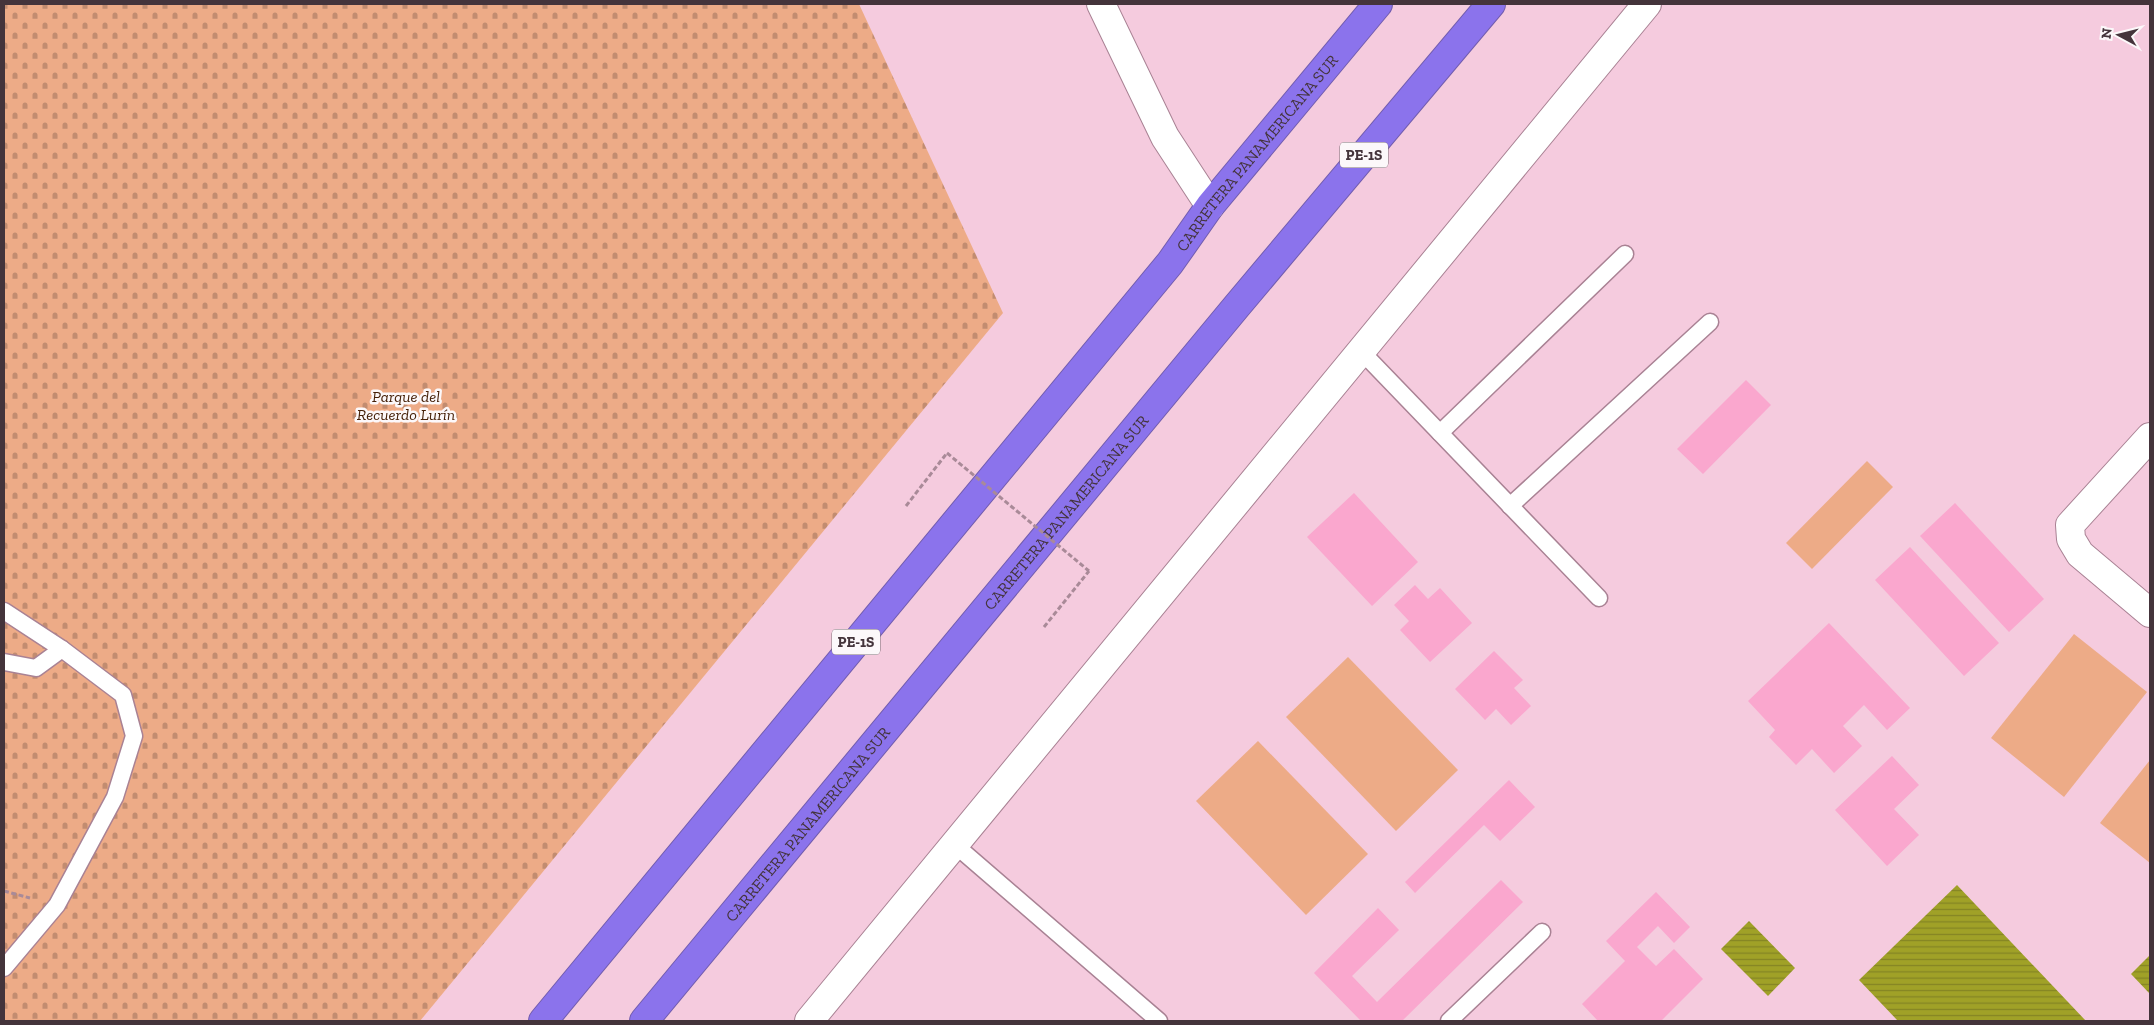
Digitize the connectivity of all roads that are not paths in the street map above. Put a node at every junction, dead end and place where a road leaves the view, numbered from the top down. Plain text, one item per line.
1 (1101, 4) edge
2 (1378, 4) edge
3 (1491, 4) edge
4 (1647, 4) edge
5 (1210, 206) junction
6 (1625, 254) dead end
7 (1710, 322) dead end
8 (1361, 351) junction
9 (1440, 432) junction
10 (2150, 437) edge
11 (1510, 506) junction
12 (1599, 598) dead end
13 (4, 611) edge
14 (2150, 613) edge
15 (62, 649) junction
16 (4, 662) edge
17 (954, 844) junction
18 (1542, 932) dead end
19 (4, 968) edge
20 (543, 1021) edge
21 (644, 1021) edge
22 (808, 1021) edge
23 (1159, 1021) edge
24 (1449, 1021) edge

1 - 5 street
2 - 5 highway, CARRETERA PANAMERICANA SUR / PE-1S
3 - 21 highway, CARRETERA PANAMERICANA SUR / PE-1S
4 - 8 street
5 - 20 highway, CARRETERA PANAMERICANA SUR / PE-1S
6 - 9 lane
7 - 11 lane
8 - 9 lane
8 - 17 street
9 - 11 lane
10 - 14 street
11 - 12 lane
13 - 15 lane
15 - 16 lane
15 - 19 lane
17 - 22 street
17 - 23 lane
18 - 24 lane

